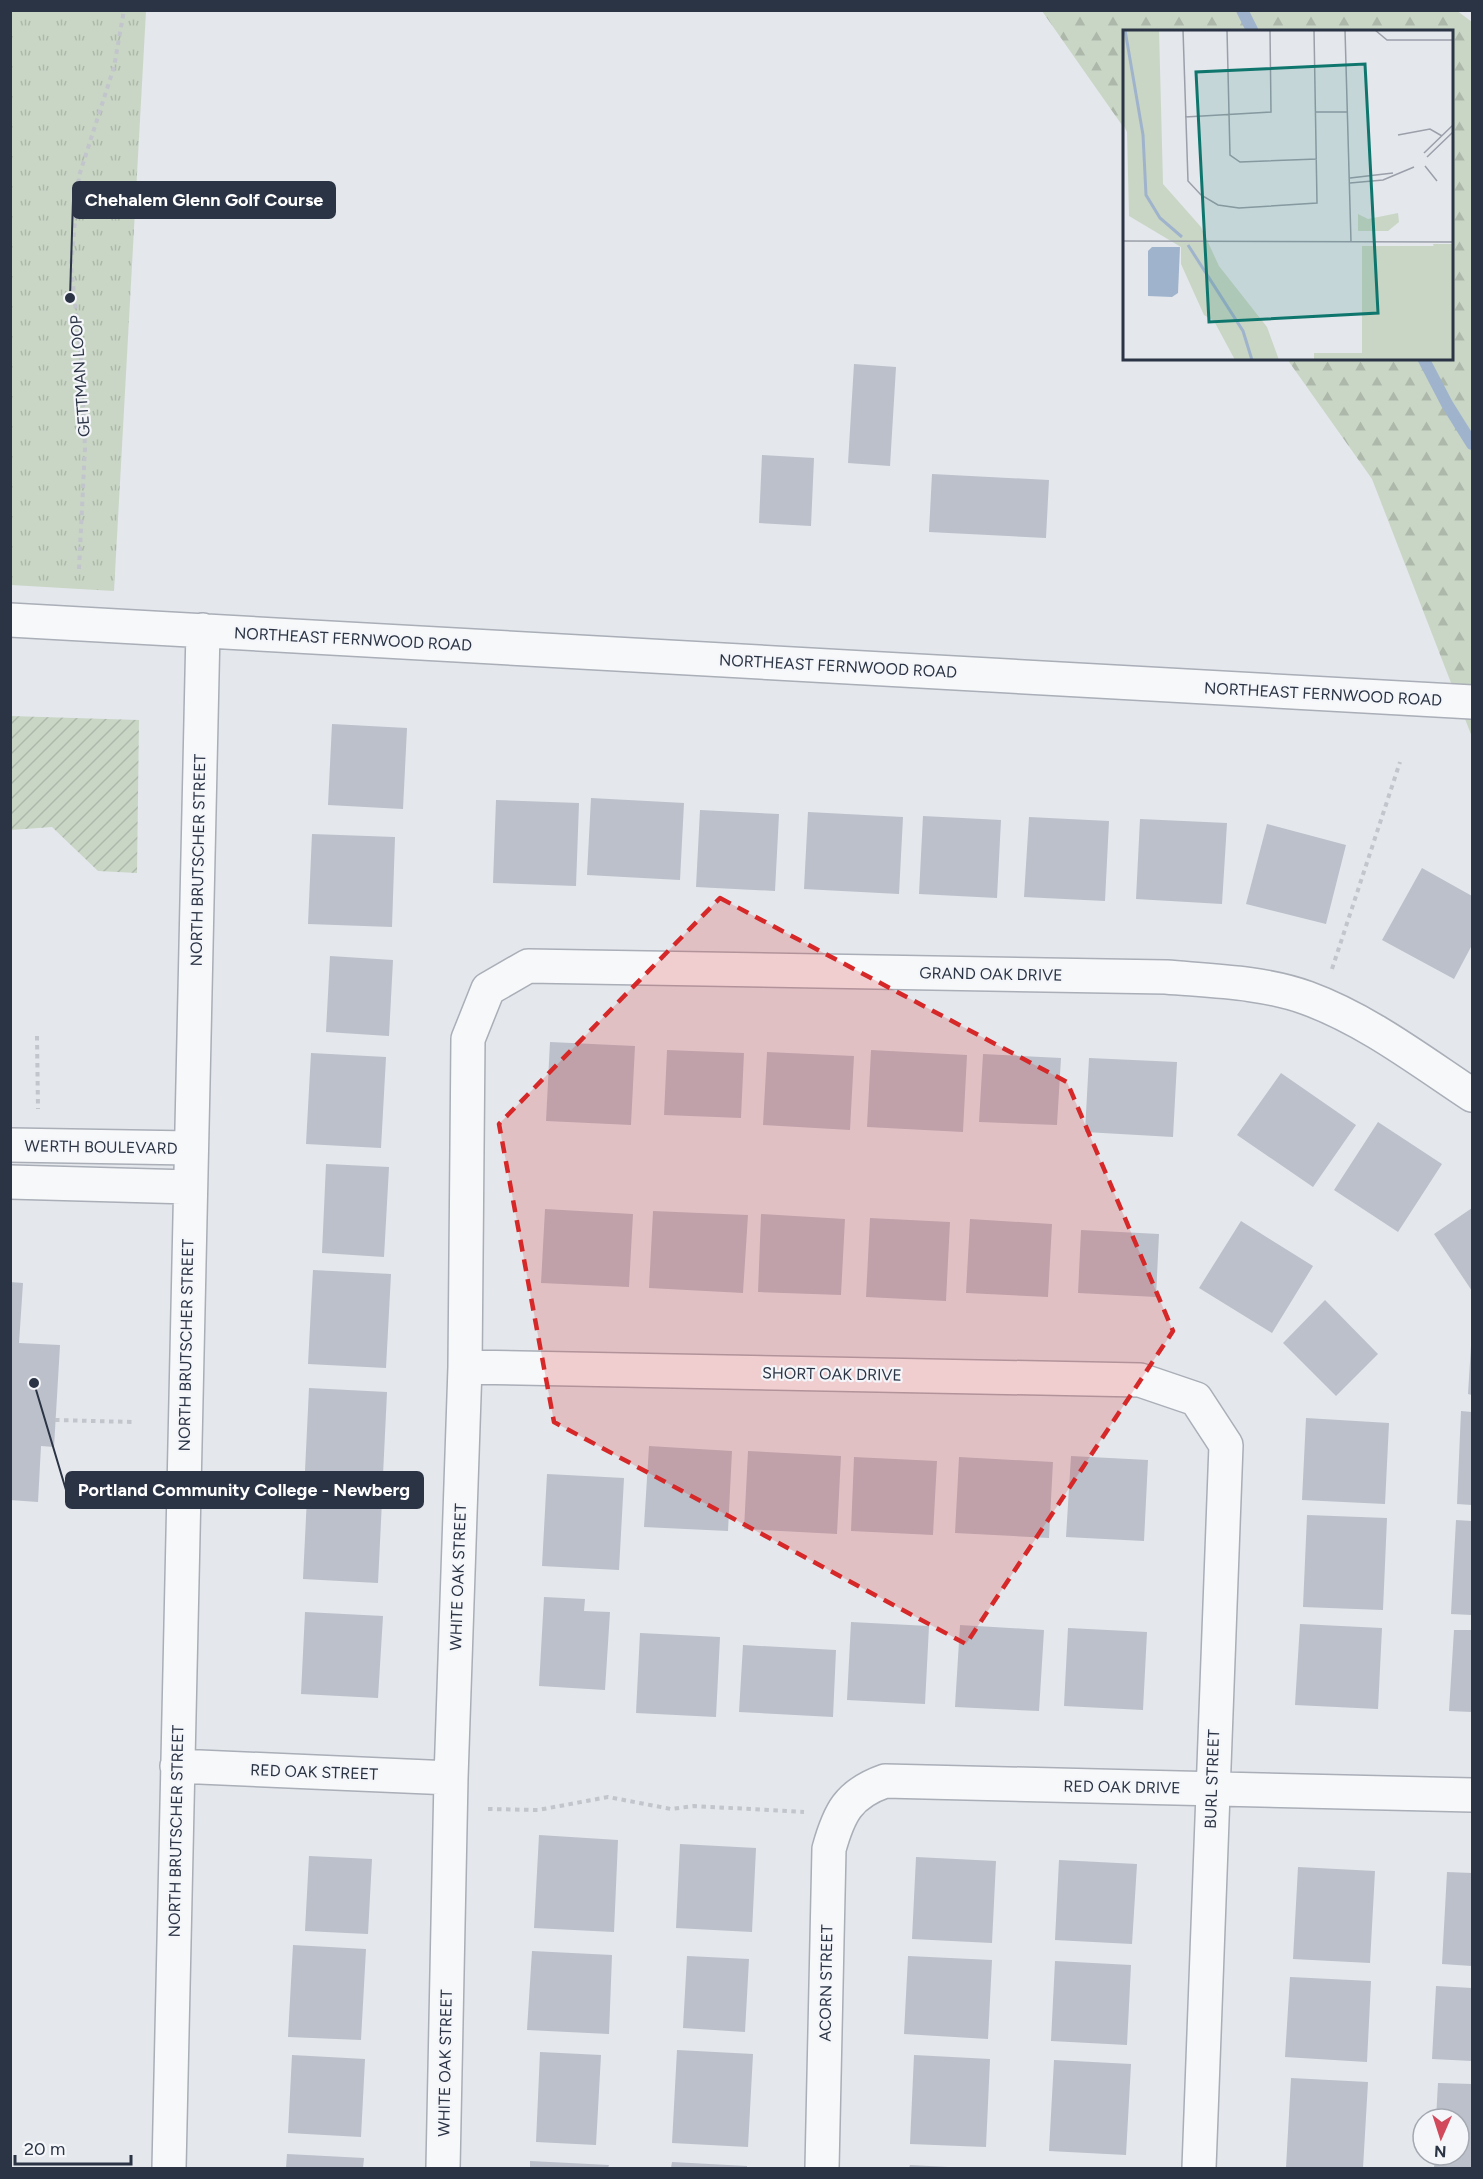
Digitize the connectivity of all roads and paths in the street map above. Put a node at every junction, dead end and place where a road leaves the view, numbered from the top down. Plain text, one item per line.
1 (124, 10) edge
2 (79, 569) dead end
3 (10, 620) edge
4 (203, 630) junction
5 (1473, 702) edge
6 (1400, 762) dead end
7 (488, 989) joint
8 (1320, 1004) junction
9 (37, 1036) dead end
10 (1473, 1095) edge
11 (38, 1119) dead end
12 (10, 1145) edge
13 (191, 1148) junction
14 (10, 1182) edge
15 (190, 1187) junction
16 (465, 1367) junction
17 (1196, 1399) joint
18 (55, 1420) dead end
19 (133, 1422) dead end
20 (177, 1766) junction
21 (1212, 1789) junction
22 (451, 1793) junction
23 (1473, 1795) edge
24 (843, 1813) junction
25 (169, 2169) edge
26 (443, 2169) edge
27 (822, 2169) edge
28 (1199, 2169) edge

1 - 2 path, GETTMAN LOOP
3 - 4 street, NORTHEAST FERNWOOD ROAD
4 - 5 street, NORTHEAST FERNWOOD ROAD
4 - 13 street, NORTH BRUTSCHER STREET
6 - 8 path
7 - 8 street, GRAND OAK DRIVE
7 - 16 street, WHITE OAK STREET
8 - 10 street, GRAND OAK DRIVE
9 - 11 path
12 - 13 street, WERTH BOULEVARD
13 - 15 street, NORTH BRUTSCHER STREET
14 - 15 street
15 - 20 street, NORTH BRUTSCHER STREET
16 - 17 street, SHORT OAK DRIVE
16 - 22 street, WHITE OAK STREET
17 - 21 street, BURL STREET
18 - 19 path
20 - 22 street, RED OAK STREET
20 - 25 street, NORTH BRUTSCHER STREET
21 - 23 street, RED OAK DRIVE
21 - 24 street, RED OAK DRIVE
21 - 28 street, BURL STREET
22 - 24 path
22 - 26 street, WHITE OAK STREET
24 - 27 street, ACORN STREET

